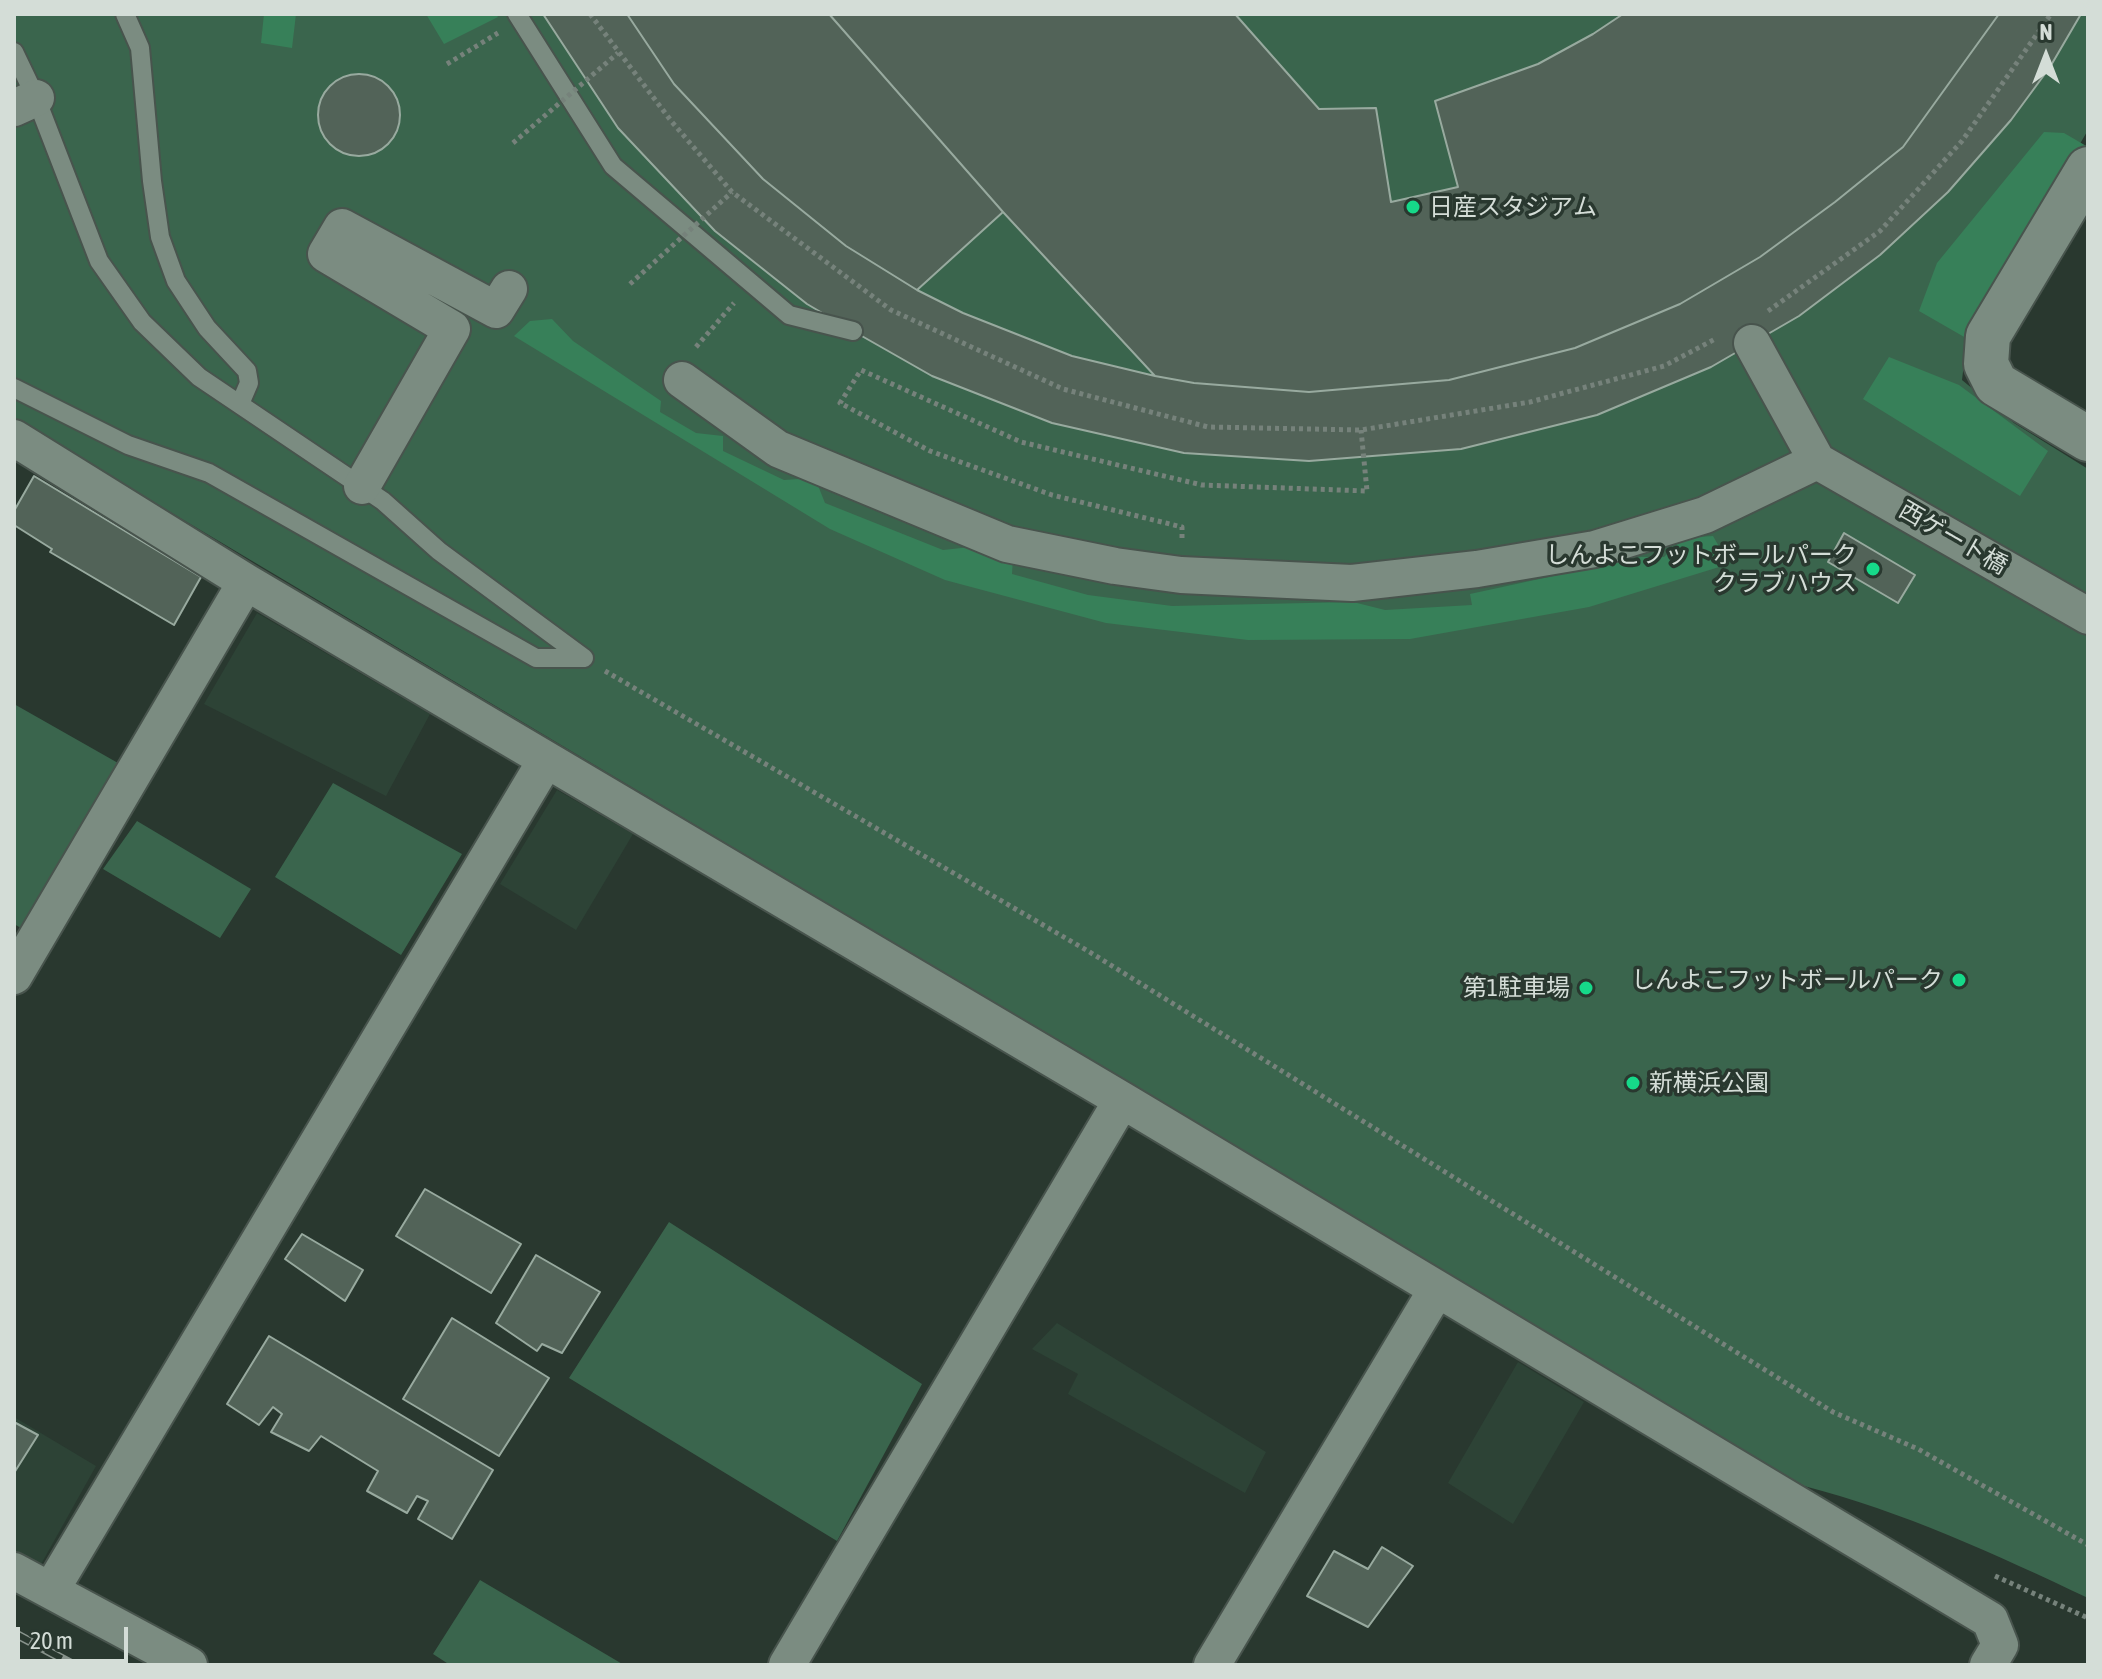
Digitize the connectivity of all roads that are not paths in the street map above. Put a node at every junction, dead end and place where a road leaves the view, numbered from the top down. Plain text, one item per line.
1 (125, 14) edge
2 (518, 17) edge
3 (14, 52) edge
4 (25, 103) edge
5 (2088, 169) edge
6 (502, 299) dead end
7 (1749, 329) road end
8 (853, 331) dead end
9 (688, 366) road end
10 (14, 388) edge
11 (240, 404) junction
12 (14, 438) edge
13 (2088, 439) edge
14 (1817, 461) junction
15 (362, 486) junction
16 (246, 582) junction
17 (2088, 616) edge
18 (546, 760) junction
19 (14, 976) edge
20 (1122, 1100) junction
21 (1437, 1289) junction
22 (14, 1571) edge
23 (51, 1590) junction
24 (189, 1665) edge
25 (787, 1665) edge
26 (1212, 1665) edge
27 (1988, 1665) edge

1 - 11 lane
2 - 8 lane
3 - 4 lane
4 - 11 lane
5 - 13 street
6 - 15 street
7 - 14 street
9 - 14 street
10 - 15 lane
11 - 15 lane
12 - 16 street
14 - 17 street, 西ゲート橋
16 - 18 street
16 - 19 street
18 - 20 street
18 - 23 street
20 - 21 street
20 - 25 street
21 - 26 street
21 - 27 street
22 - 23 street
23 - 24 street

